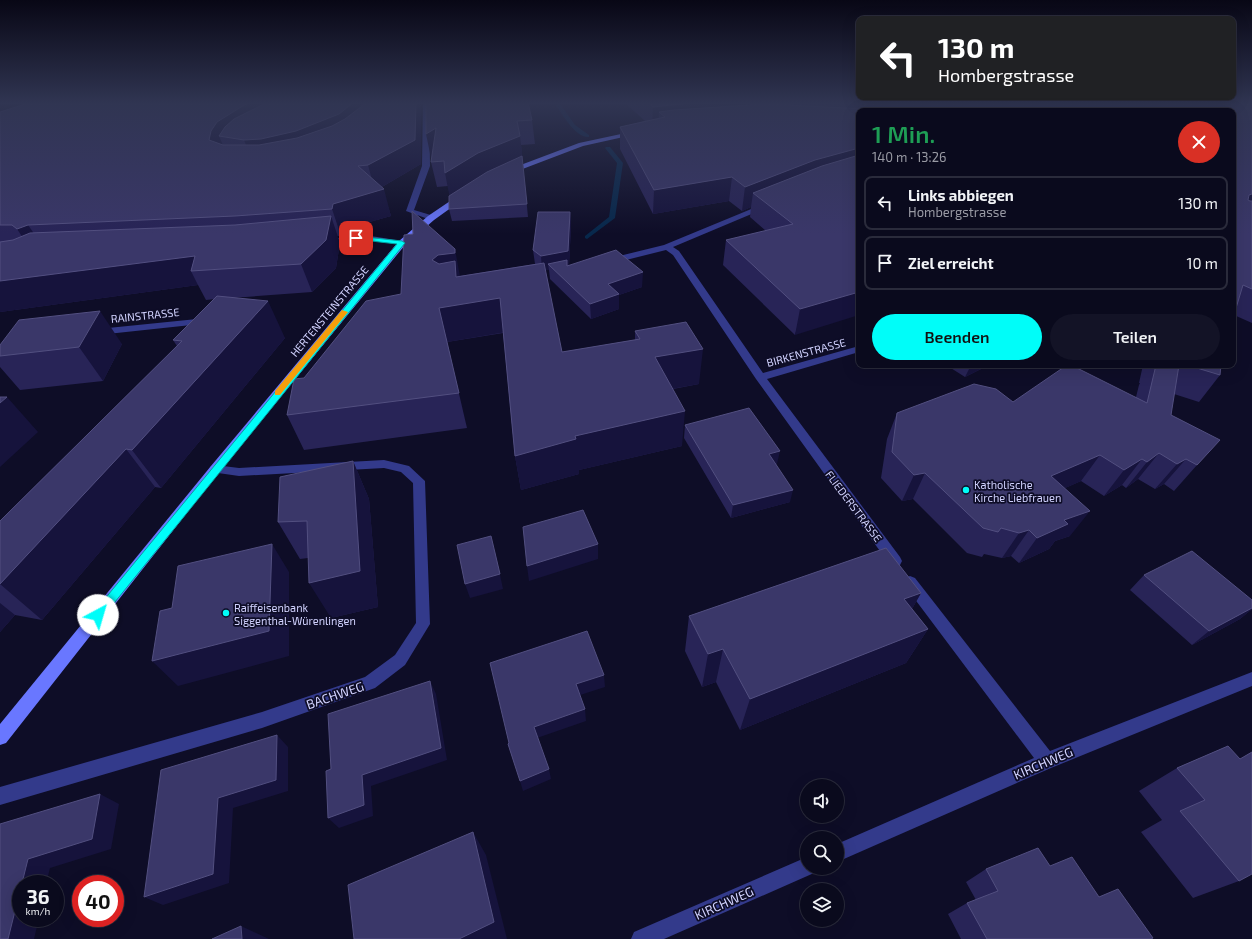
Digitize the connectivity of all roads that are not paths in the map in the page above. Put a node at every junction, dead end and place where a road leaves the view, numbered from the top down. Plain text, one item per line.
1 (426, 146) edge
2 (576, 146) edge
3 (502, 174) edge
4 (472, 191) edge
5 (775, 202) edge
6 (431, 218) junction
7 (312, 242) edge
8 (402, 243) junction
9 (667, 247) junction
10 (597, 264) edge
11 (220, 319) edge
12 (86, 334) edge
13 (856, 351) edge
14 (760, 377) junction
15 (215, 469) junction
16 (1252, 679) edge
17 (0, 737) edge
18 (1047, 761) junction
19 (0, 796) edge
20 (844, 850) edge
21 (800, 869) edge
22 (641, 939) edge

1 - 6 street
2 - 3 street
4 - 6 street, HERTENSTEINSTRASSE
5 - 9 street
6 - 8 street, HERTENSTEINSTRASSE
7 - 8 street
8 - 15 street, HERTENSTEINSTRASSE
9 - 10 street
9 - 14 street, FLIEDERSTRASSE
11 - 12 street, RAINSTRASSE
13 - 14 street, BIRKENSTRASSE
14 - 18 street, FLIEDERSTRASSE
15 - 17 street, HERTENSTEINSTRASSE
15 - 19 street, BACHWEG
16 - 18 street, KIRCHWEG
18 - 20 street, KIRCHWEG
21 - 22 street, KIRCHWEG

